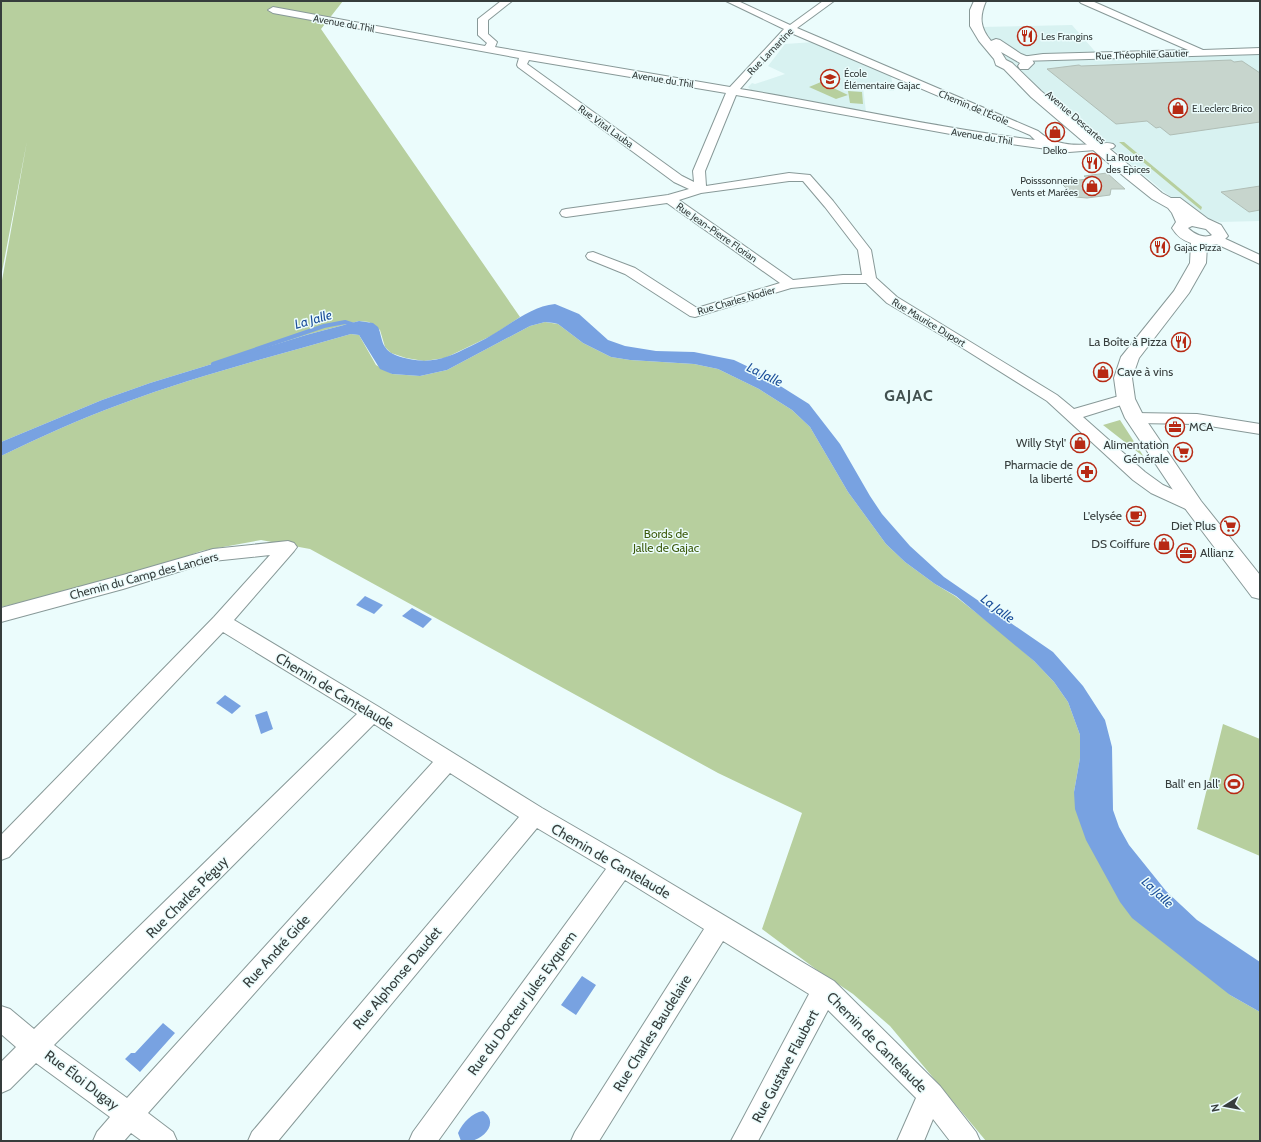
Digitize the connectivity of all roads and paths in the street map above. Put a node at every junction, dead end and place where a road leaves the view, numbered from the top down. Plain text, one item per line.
1 (507, 1) edge
2 (731, 1) edge
3 (829, 1) edge
4 (980, 1) edge
5 (991, 1) edge
6 (1084, 1) edge
7 (273, 10) dead end
8 (789, 28) junction
9 (816, 39) junction
10 (778, 40) junction
11 (489, 49) junction
12 (1260, 51) edge
13 (1203, 52) junction
14 (525, 56) junction
15 (1015, 61) junction
16 (733, 90) junction
17 (1054, 146) junction
18 (1103, 146) junction
19 (700, 190) junction
20 (669, 199) junction
21 (566, 213) dead end
22 (1206, 234) junction
23 (594, 256) dead end
24 (1260, 260) edge
25 (870, 279) junction
26 (790, 284) junction
27 (1126, 399) junction
28 (1072, 415) junction
29 (1135, 418) junction
30 (1260, 429) edge
31 (1194, 506) junction
32 (1260, 591) edge
33 (1, 615) edge
34 (221, 622) junction
35 (372, 713) junction
36 (446, 761) junction
37 (534, 815) junction
38 (1, 850) edge
39 (622, 866) junction
40 (720, 925) junction
41 (825, 990) junction
42 (1, 1018) edge
43 (36, 1046) junction
44 (1, 1080) edge
45 (931, 1095) junction
46 (129, 1116) junction
47 (106, 1141) edge
48 (164, 1141) edge
49 (261, 1141) edge
50 (422, 1141) edge
51 (584, 1141) edge
52 (744, 1141) edge
53 (910, 1141) edge
54 (967, 1141) edge

1 - 11 street
2 - 8 street, Chemin de l'École
3 - 8 street, Rue Lamartine
4 - 15 main road, Avenue Descartes
5 - 15 main road, Avenue Descartes
6 - 13 street
7 - 11 street, Avenue du Thil
8 - 9 street, Chemin de l'École
8 - 10 street, Rue Lamartine
9 - 10 street
9 - 17 street, Chemin de l'École
10 - 16 street, Rue Lamartine
11 - 14 street, Avenue du Thil
12 - 13 street, Rue Théophile Gautier
13 - 15 street, Rue Théophile Gautier
14 - 16 street, Avenue du Thil
14 - 19 street, Rue Vital Lauba
15 - 18 main road, Avenue Descartes
16 - 17 street, Avenue du Thil
16 - 19 street
17 - 18 street, Chemin de l'École
18 - 22 main road, Avenue Descartes
18 - 22 main road, Avenue Descartes
19 - 20 street, Rue Jean-Pierre Florian
19 - 25 street
20 - 21 street
20 - 26 street, Rue Jean-Pierre Florian
22 - 24 street
22 - 27 main road
23 - 26 street, Rue Charles Nodier
25 - 26 street, Rue Charles Nodier
25 - 28 street, Rue Maurice Duport
27 - 28 street
27 - 29 main road
28 - 31 street, Rue Maurice Duport
29 - 30 street
29 - 31 main road
31 - 32 main road
33 - 34 street, Chemin du Camp des Lanciers
34 - 35 street, Chemin de Cantelaude
34 - 38 street
35 - 36 street, Chemin de Cantelaude
35 - 43 street, Rue Charles Péguy
36 - 37 street, Chemin de Cantelaude
36 - 46 street, Rue André Gide
37 - 39 street, Chemin de Cantelaude
37 - 49 street, Rue Alphonse Daudet
39 - 40 street, Chemin de Cantelaude
39 - 50 street, Rue du Docteur Jules Eyquem
40 - 41 street, Chemin de Cantelaude
40 - 51 street, Rue Charles Baudelaire
41 - 45 street, Chemin de Cantelaude
41 - 52 street, Rue Gustave Flaubert
42 - 43 street, Rue Éloi Dugay
43 - 44 street, Rue Charles Péguy
43 - 46 street, Rue Éloi Dugay
45 - 53 street
45 - 54 street, Chemin de Cantelaude
46 - 47 street, Rue André Gide
46 - 48 street, Rue Éloi Dugay

